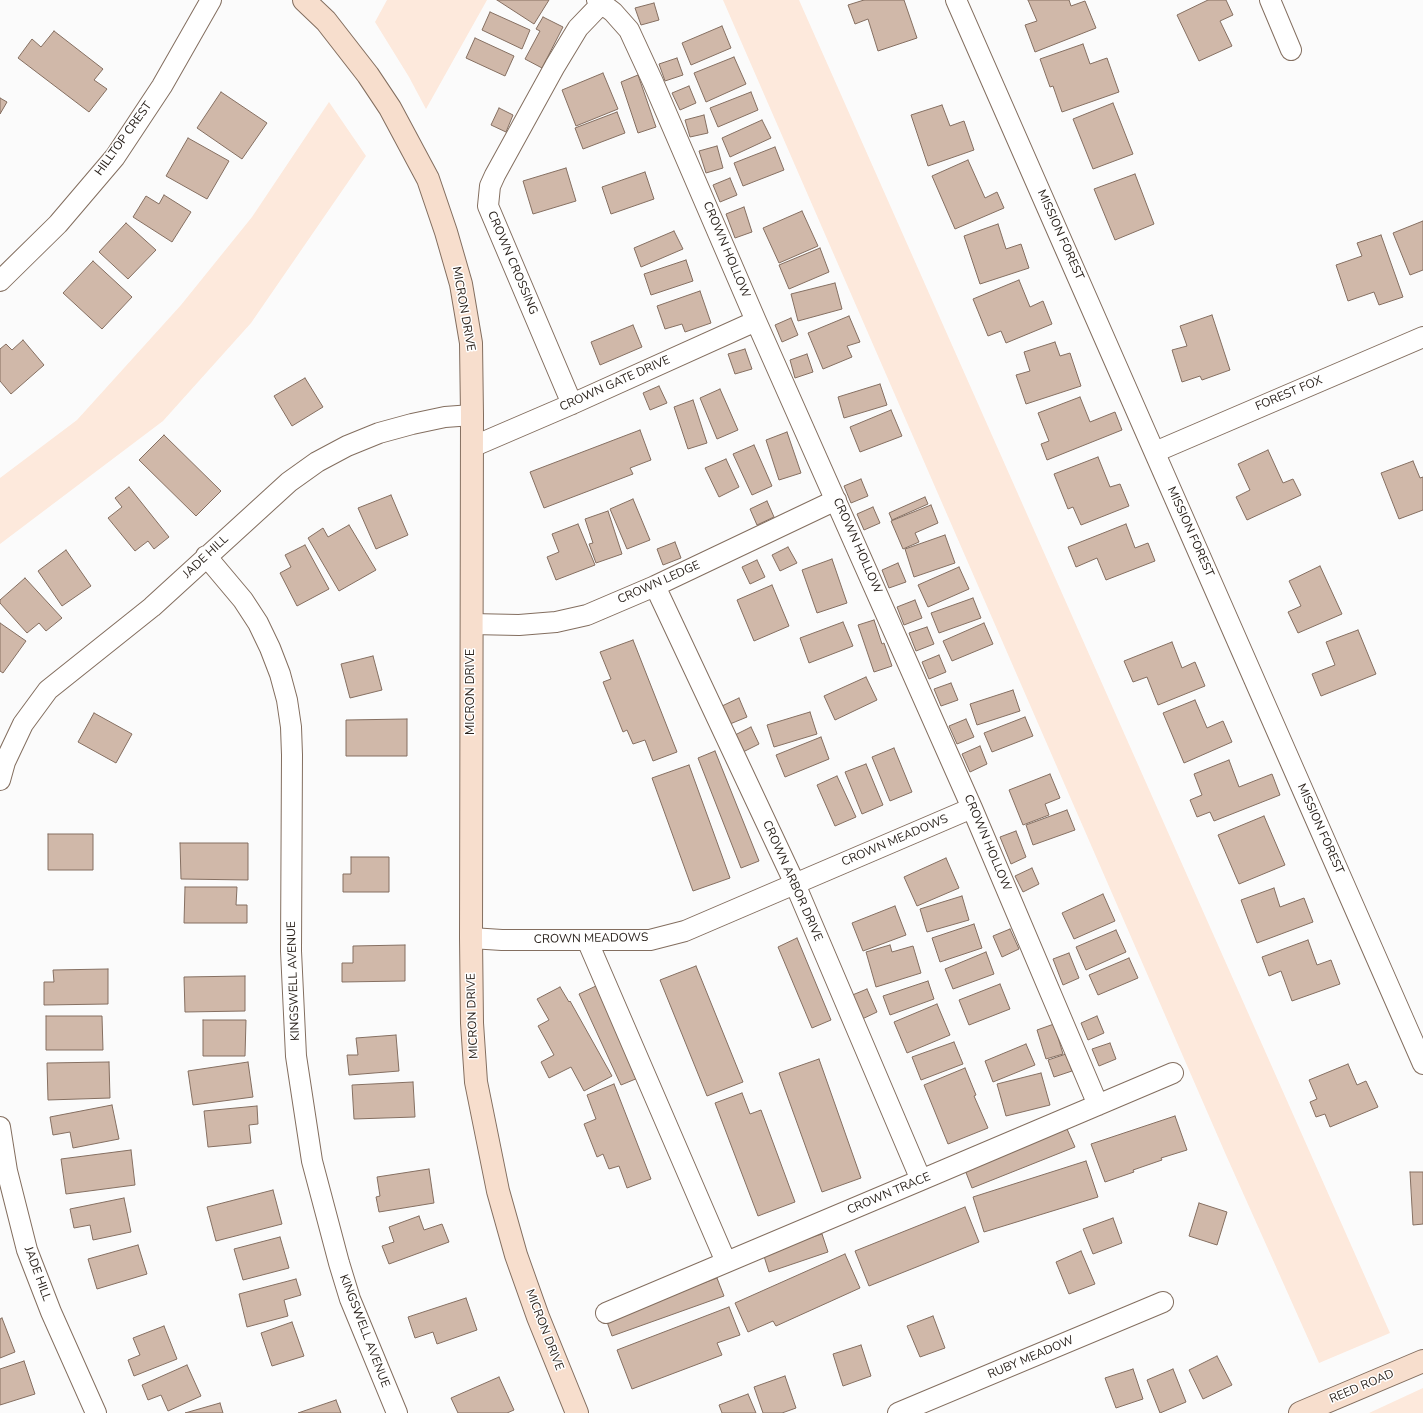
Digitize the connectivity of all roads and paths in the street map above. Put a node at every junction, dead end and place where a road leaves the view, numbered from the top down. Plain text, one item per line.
1 (212, 0) edge
2 (304, 0) edge
3 (956, 0) edge
4 (1270, 0) edge
5 (599, 2) edge
6 (1291, 50) dead end
7 (2, 274) edge
8 (756, 321) junction
9 (1423, 338) edge
10 (572, 404) junction
11 (472, 415) junction
12 (472, 447) junction
13 (1155, 452) junction
14 (836, 500) junction
15 (206, 556) junction
16 (655, 586) junction
17 (471, 624) junction
18 (0, 780) edge
19 (972, 808) junction
20 (795, 884) junction
21 (471, 938) junction
22 (587, 940) junction
23 (1423, 1064) edge
24 (1172, 1073) dead end
25 (1098, 1105) junction
26 (0, 1127) edge
27 (921, 1180) junction
28 (726, 1262) junction
29 (1163, 1302) dead end
30 (606, 1313) dead end
31 (1423, 1361) edge
32 (96, 1413) edge
33 (396, 1413) edge
34 (577, 1413) edge
35 (898, 1413) edge
36 (1300, 1413) edge

1 - 7 street, HILLTOP CREST
2 - 11 street, MICRON DRIVE
3 - 13 street, MISSION FOREST
4 - 6 street
5 - 8 street, CROWN HOLLOW
5 - 10 street, CROWN CROSSING
8 - 10 street, CROWN GATE DRIVE
8 - 14 street, CROWN HOLLOW
9 - 13 street, FOREST FOX
10 - 12 street, CROWN GATE DRIVE
11 - 12 street, MICRON DRIVE
11 - 15 street, JADE HILL
12 - 17 street, MICRON DRIVE
13 - 23 street, MISSION FOREST
14 - 16 street, CROWN LEDGE
14 - 19 street, CROWN HOLLOW
15 - 18 street, JADE HILL
15 - 33 street, KINGSWELL AVENUE
16 - 17 street, CROWN LEDGE
16 - 20 street, CROWN ARBOR DRIVE
17 - 21 street, MICRON DRIVE
19 - 20 street, CROWN MEADOWS
19 - 25 street, CROWN HOLLOW
20 - 22 street, CROWN MEADOWS
20 - 27 street, CROWN ARBOR DRIVE
21 - 22 street, CROWN MEADOWS
21 - 34 street, MICRON DRIVE
22 - 28 street
24 - 25 street, CROWN TRACE
25 - 27 street, CROWN TRACE
26 - 32 street, JADE HILL
27 - 28 street, CROWN TRACE
28 - 30 street, CROWN TRACE
29 - 35 street, RUBY MEADOW
31 - 36 street, REED ROAD

